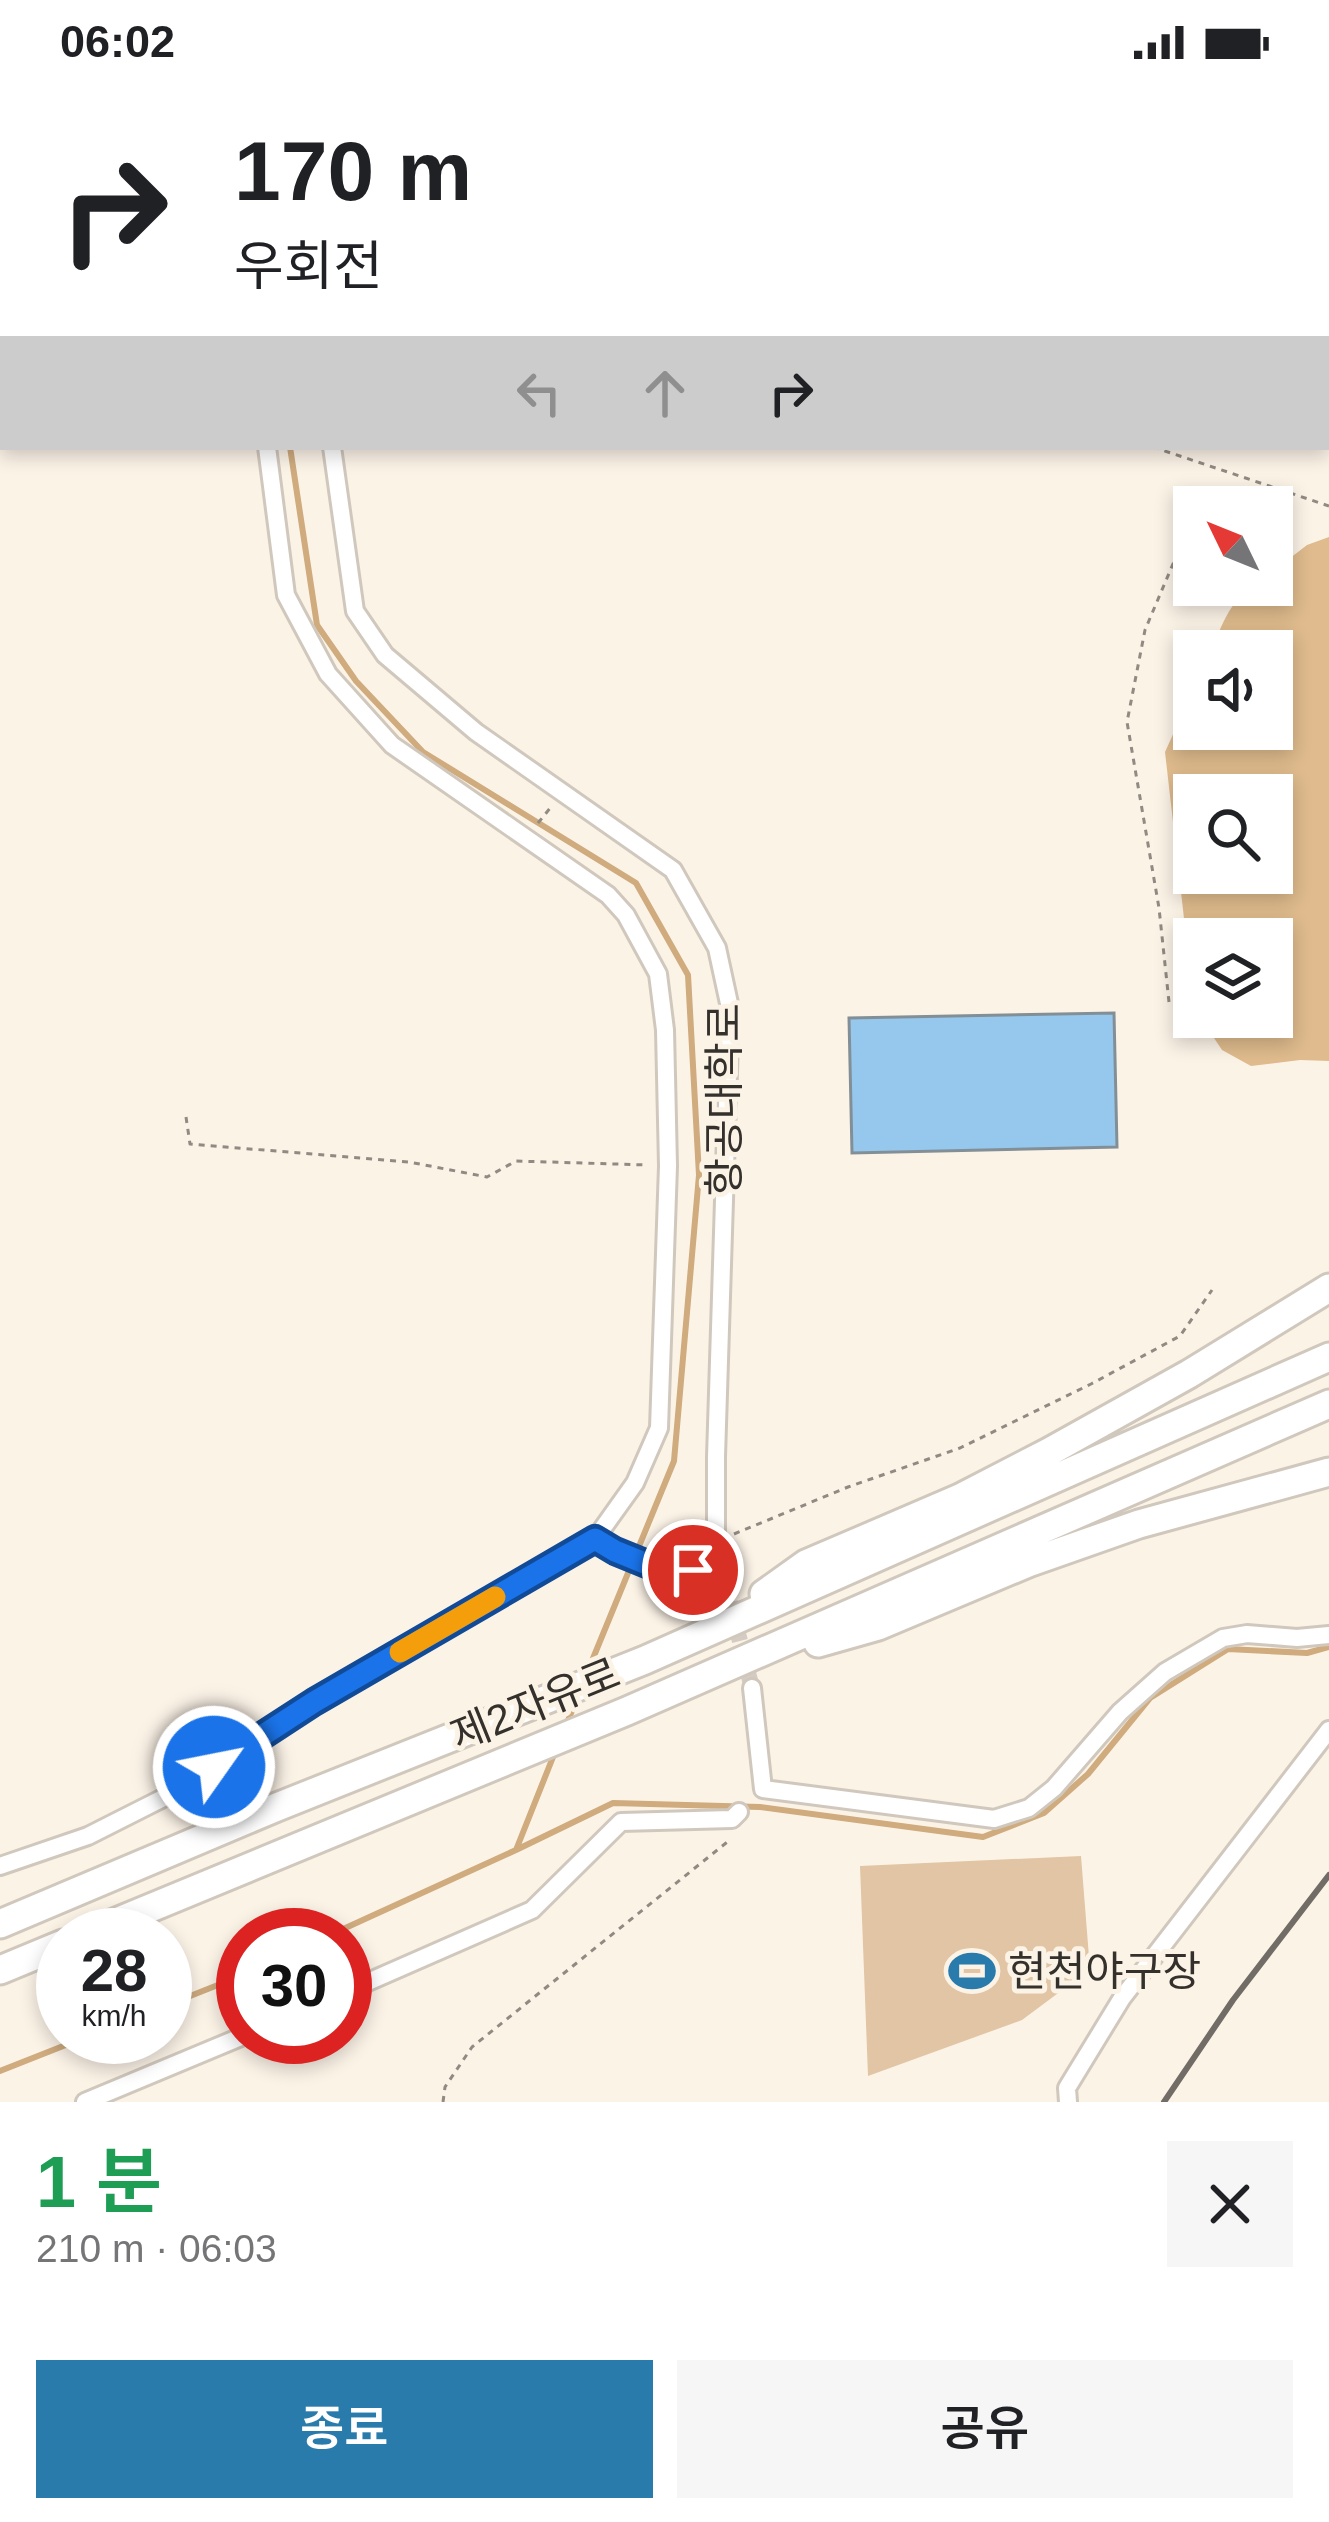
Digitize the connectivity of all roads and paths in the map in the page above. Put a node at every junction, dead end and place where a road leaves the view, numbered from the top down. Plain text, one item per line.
1 (267, 450) edge
2 (332, 450) edge
3 (1162, 450) edge
4 (1271, 486) edge
5 (1293, 493) edge
6 (1329, 506) edge
7 (1173, 561) edge
8 (562, 794) junction
9 (525, 838) junction
10 (1169, 1002) dead end
11 (186, 1117) dead end
12 (668, 1166) junction
13 (1329, 1288) edge
14 (1212, 1290) dead end
15 (1329, 1357) edge
16 (1329, 1404) edge
17 (1329, 1472) edge
18 (595, 1539) junction
19 (716, 1542) junction
20 (716, 1562) junction
21 (724, 1580) tunnel mouth
22 (705, 1634) junction
23 (1329, 1635) edge
24 (716, 1672) junction
25 (752, 1688) tunnel mouth
26 (1329, 1730) edge
27 (739, 1812) joint
28 (0, 1866) edge
29 (150, 1908) edge
30 (0, 1924) edge
31 (36, 1955) edge
32 (0, 1970) edge
33 (372, 1980) edge
34 (216, 2047) edge
35 (85, 2102) edge
36 (443, 2102) edge
37 (1068, 2102) edge

1 - 9 street, 항공대학로
2 - 8 street, 항공대학로
3 - 4 path
5 - 6 path
7 - 10 path
8 - 9 path
8 - 19 street, 항공대학로
9 - 12 street, 항공대학로
11 - 12 path
12 - 18 street, 항공대학로
13 - 22 highway
14 - 19 path
15 - 22 highway, 제2자유로
16 - 24 highway, 제2자유로
17 - 24 highway
18 - 20 street
18 - 28 street
19 - 20 street, 항공대학로
20 - 21 street
22 - 30 highway, 제2자유로
23 - 25 street
24 - 29 highway, 제2자유로
26 - 37 street
27 - 33 street
27 - 36 path
31 - 32 highway
34 - 35 street

